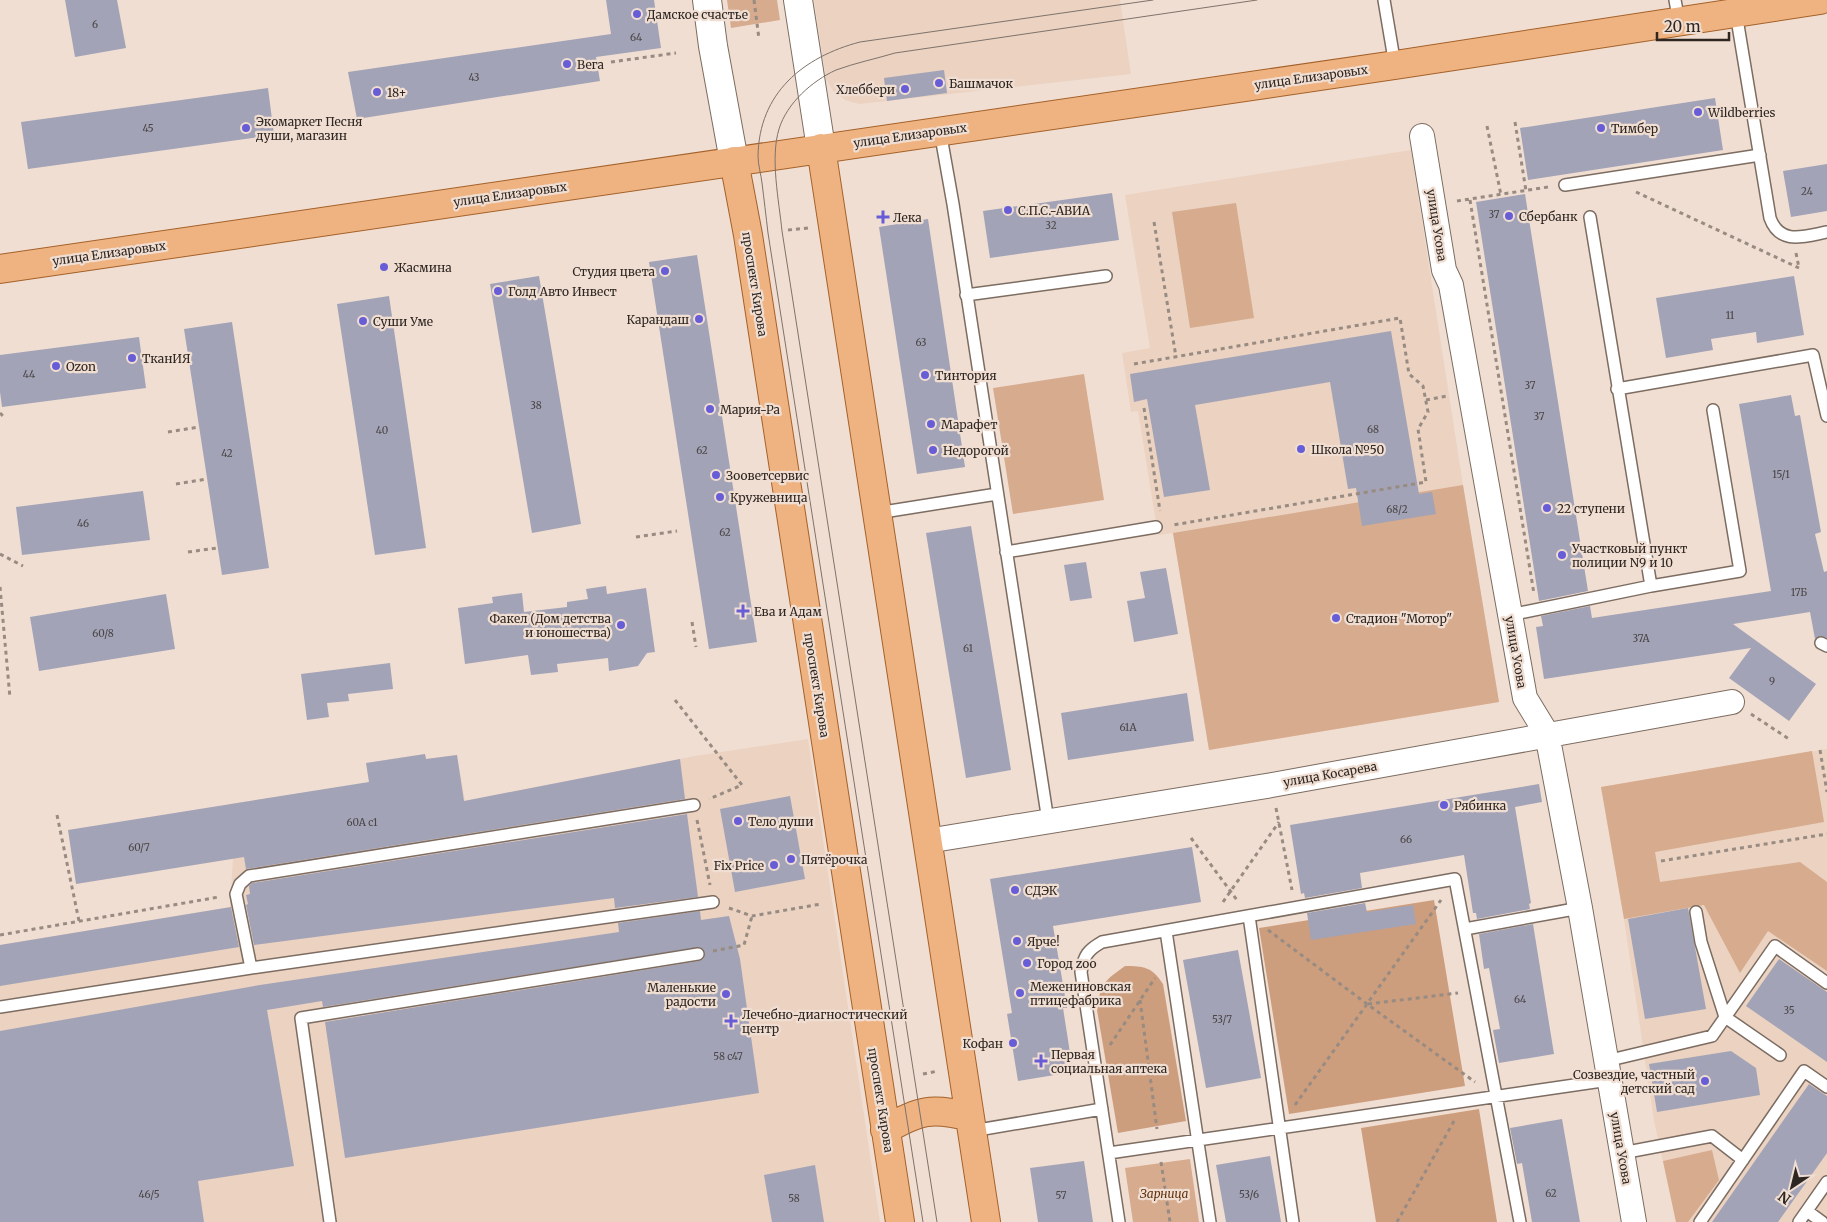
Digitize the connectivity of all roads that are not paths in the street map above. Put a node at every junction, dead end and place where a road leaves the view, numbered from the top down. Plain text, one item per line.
1 (706, 0) edge
2 (798, 0) edge
3 (1384, 0) edge
4 (1820, 0) edge
5 (1677, 11) edge
6 (1736, 13) junction
7 (1396, 65) junction
8 (940, 131) junction
9 (1422, 136) dead end
10 (821, 148) junction
11 (1760, 155) junction
12 (734, 161) junction
13 (1566, 185) road end
14 (1590, 217) dead end
15 (1827, 232) edge
16 (0, 269) edge
17 (1106, 276) dead end
18 (966, 295) junction
19 (1617, 389) junction
20 (1712, 410) dead end
21 (1827, 416) edge
22 (997, 494) junction
23 (877, 513) junction
24 (1160, 527) road end
25 (1006, 552) junction
26 (1651, 586) junction
27 (1510, 615) junction
28 (1732, 702) road end
29 (1547, 734) junction
30 (694, 805) road end
31 (1048, 821) junction
32 (927, 841) junction
33 (713, 902) road end
34 (1580, 908) junction
35 (1696, 912) dead end
36 (1249, 916) junction
37 (1465, 929) junction
38 (1166, 931) junction
39 (698, 954) road end
40 (251, 968) junction
41 (1827, 983) edge
42 (0, 1007) edge
43 (1725, 1017) junction
44 (1780, 1055) dead end
45 (1607, 1070) junction
46 (1827, 1087) edge
47 (1496, 1096) junction
48 (1102, 1109) junction
49 (971, 1124) junction
50 (1279, 1128) junction
51 (885, 1130) junction
52 (1198, 1140) junction
53 (1109, 1153) junction
54 (1622, 1153) junction
55 (1743, 1160) junction
56 (1827, 1182) edge
57 (1807, 1211) junction
58 (330, 1222) edge
59 (900, 1222) edge
60 (986, 1222) edge
61 (1119, 1222) edge
62 (1210, 1222) edge
63 (1293, 1222) edge
64 (1520, 1222) edge
65 (1634, 1222) edge
66 (1700, 1222) edge
67 (1799, 1222) edge
68 (1822, 1222) edge

1 - 12 main road, проспект Кирова
2 - 10 main road
3 - 7 lane
4 - 6 main road, улица Елизаровых
5 - 6 main road, улица Елизаровых
5 - 7 main road, улица Елизаровых
6 - 11 lane
7 - 8 main road, улица Елизаровых
8 - 10 main road, улица Елизаровых
8 - 18 lane
9 - 27 street, улица Усова
10 - 12 main road, улица Елизаровых
10 - 23 main road
11 - 13 lane
11 - 15 lane
12 - 16 main road, улица Елизаровых
12 - 51 main road, проспект Кирова
14 - 19 lane
17 - 18 lane
18 - 22 lane
19 - 21 lane
19 - 26 lane
20 - 26 lane
22 - 23 lane
22 - 25 lane
23 - 32 main road
24 - 25 lane
25 - 31 lane
26 - 27 lane
27 - 29 street, улица Усова
28 - 29 street, улица Косарева
29 - 31 street, улица Косарева
29 - 34 street, улица Усова
30 - 40 lane
31 - 32 street, улица Косарева
32 - 49 main road
33 - 40 lane
34 - 37 lane
34 - 45 street, улица Усова
35 - 43 lane
36 - 37 lane
36 - 38 lane
36 - 50 lane
37 - 47 lane
38 - 48 lane
38 - 52 lane
39 - 58 lane
40 - 42 lane
41 - 43 lane
43 - 44 lane
43 - 45 lane
45 - 47 lane
45 - 54 street, улица Усова
46 - 55 lane
47 - 50 lane
47 - 64 lane
48 - 49 lane
48 - 53 lane
49 - 51 main road
49 - 60 main road
50 - 52 lane
50 - 63 lane
51 - 59 main road, проспект Кирова
52 - 53 lane
52 - 62 lane
53 - 61 lane
54 - 55 lane
54 - 65 street, улица Усова
55 - 66 lane
56 - 57 lane
57 - 67 lane
57 - 68 lane

